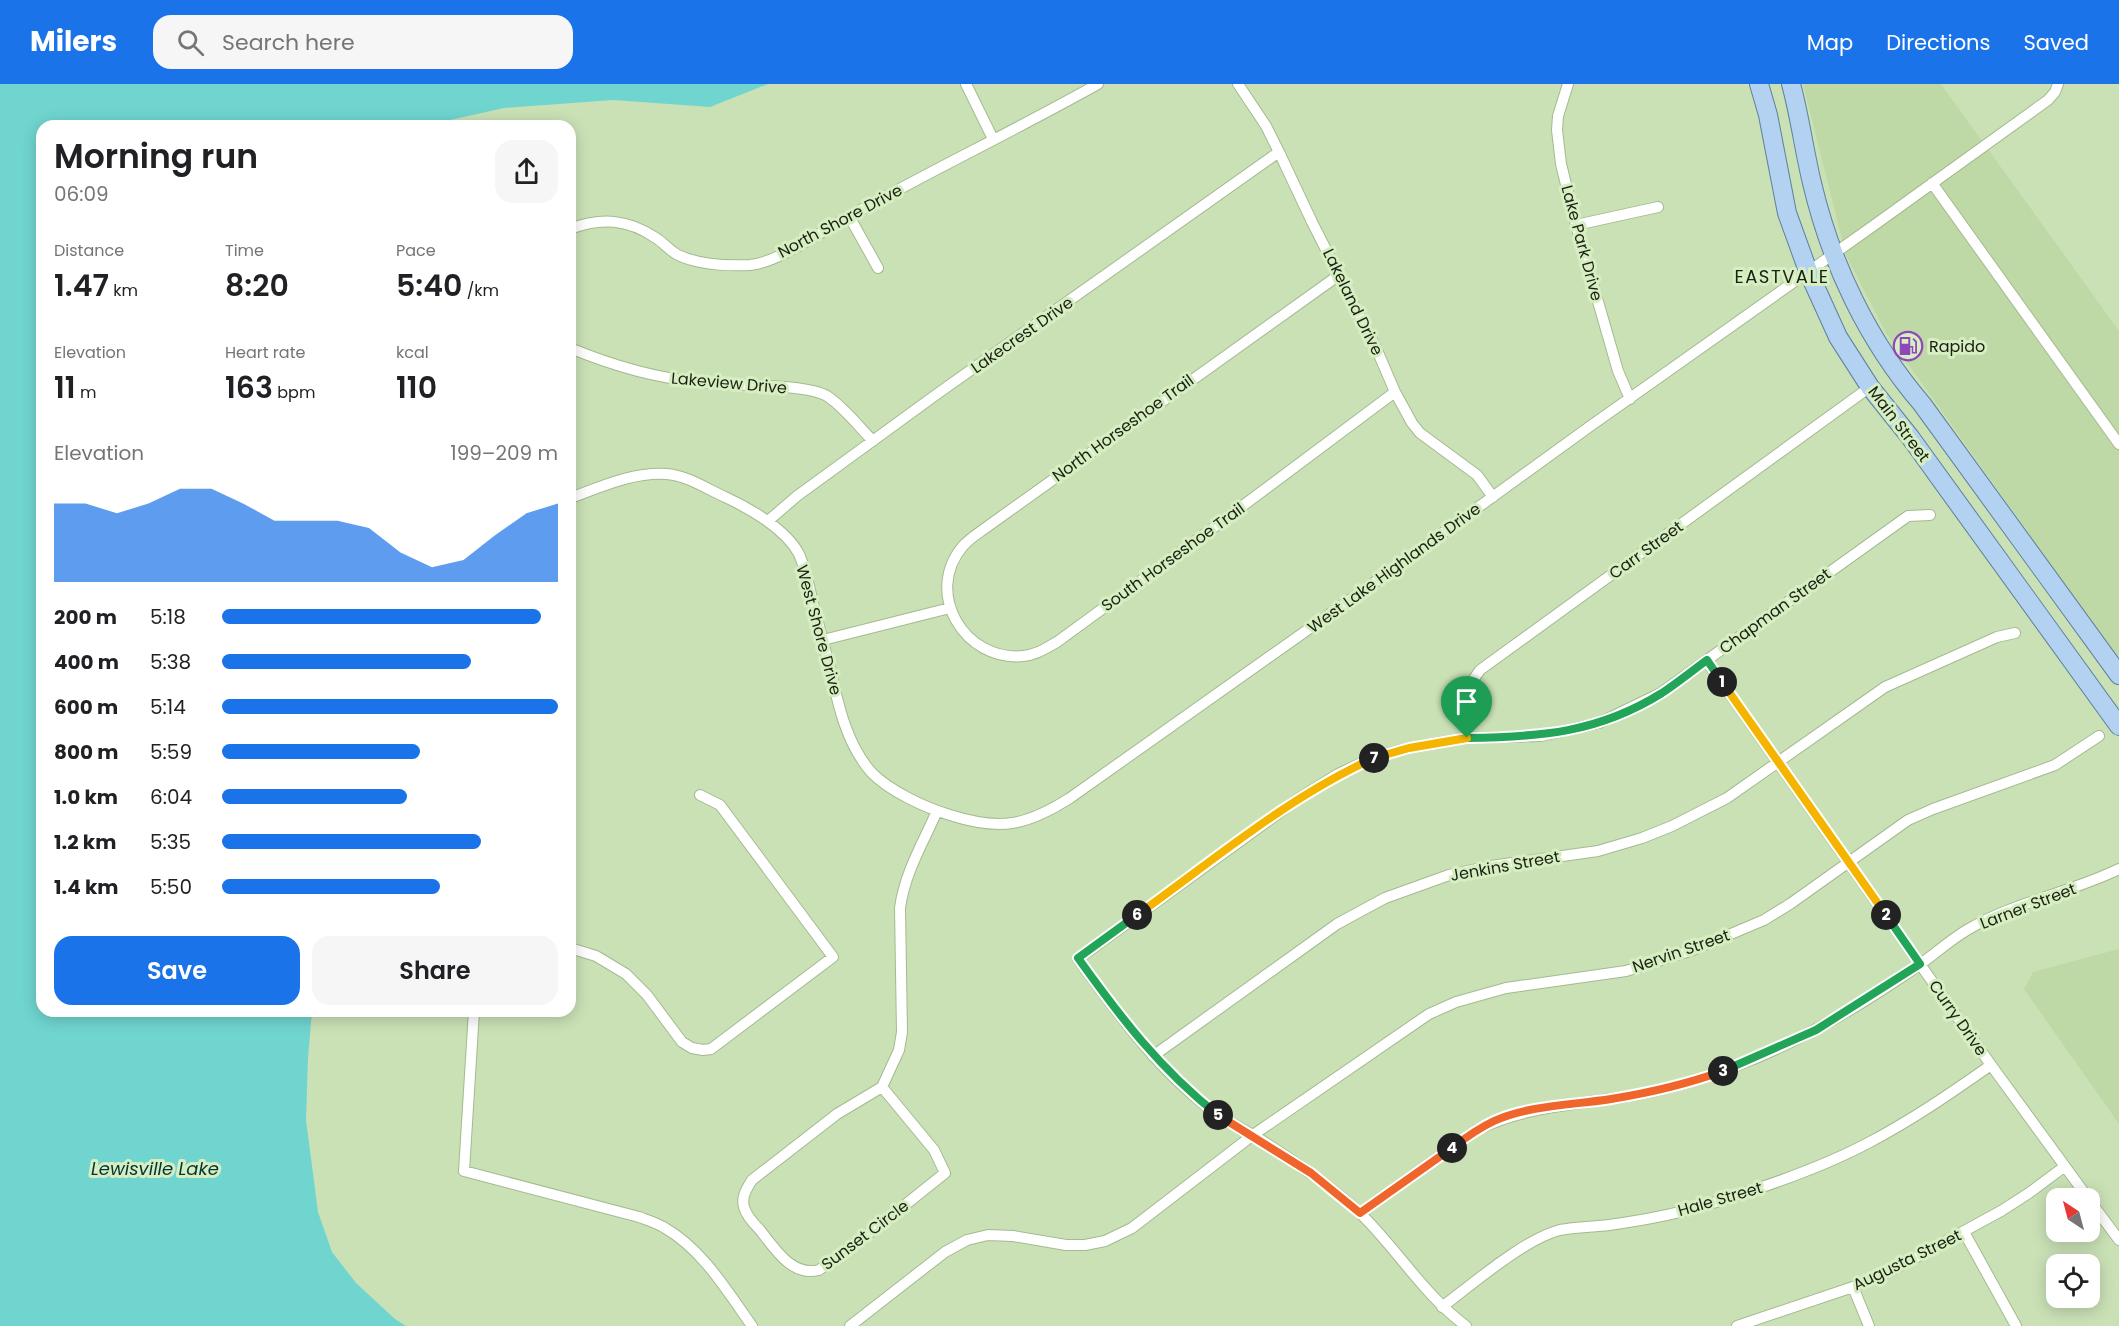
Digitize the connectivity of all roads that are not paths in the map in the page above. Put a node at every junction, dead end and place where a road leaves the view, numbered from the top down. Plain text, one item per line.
1 (966, 84) edge
2 (1098, 84) edge
3 (1238, 84) edge
4 (1568, 84) edge
5 (1759, 84) edge
6 (1791, 84) edge
7 (2058, 84) edge
8 (993, 139) junction
9 (1279, 152) junction
10 (1932, 183) junction
11 (1658, 207) dead end
12 (849, 216) junction
13 (1576, 225) junction
14 (576, 228) edge
15 (1833, 254) junction
16 (878, 268) dead end
17 (1808, 271) junction
18 (1339, 274) junction
19 (576, 350) edge
20 (1870, 387) junction
21 (1395, 392) junction
22 (1630, 399) junction
23 (873, 441) junction
24 (2119, 444) edge
25 (576, 496) edge
26 (1492, 497) junction
27 (1930, 515) dead end
28 (768, 521) junction
29 (950, 608) junction
30 (2015, 633) dead end
31 (823, 640) junction
32 (1707, 660) junction
33 (2119, 675) edge
34 (2119, 726) edge
35 (2099, 736) dead end
36 (1467, 738) junction
37 (1778, 761) junction
38 (700, 795) dead end
39 (937, 811) junction
40 (1850, 863) junction
41 (2119, 869) edge
42 (576, 950) edge
43 (1920, 964) junction
44 (474, 1017) edge
45 (1154, 1056) junction
46 (1991, 1065) junction
47 (882, 1087) junction
48 (1253, 1135) junction
49 (2064, 1167) junction
50 (2080, 1188) edge
51 (1360, 1213) junction
52 (2100, 1215) edge
53 (1964, 1233) junction
54 (2119, 1240) edge
55 (1853, 1287) junction
56 (1442, 1307) junction
57 (752, 1326) edge
58 (850, 1326) edge
59 (1466, 1326) edge
60 (1737, 1326) edge
61 (1869, 1326) edge
62 (2016, 1326) edge

1 - 8 street
2 - 8 street, North Shore Drive
3 - 9 street, Lakeland Drive
4 - 13 street, Lake Park Drive
5 - 17 main road, Main Street
6 - 15 main road, Main Street
7 - 10 street, West Lake Highlands Drive
8 - 12 street, North Shore Drive
9 - 18 street, Lakeland Drive
9 - 23 street, Lakecrest Drive
10 - 15 street, West Lake Highlands Drive
10 - 24 street
11 - 13 street
12 - 14 street, North Shore Drive
12 - 16 street
13 - 22 street, Lake Park Drive
15 - 17 street, West Lake Highlands Drive
15 - 33 main road, Main Street
17 - 20 main road, Main Street
17 - 22 street, West Lake Highlands Drive
18 - 21 street, Lakeland Drive
18 - 29 street, North Horseshoe Trail
19 - 23 street, Lakeview Drive
20 - 34 main road, Main Street
20 - 36 street, Carr Street
21 - 26 street, Lakeland Drive
21 - 29 street, South Horseshoe Trail
22 - 26 street, West Lake Highlands Drive
23 - 28 street, Lakecrest Drive
25 - 28 street, West Shore Drive
26 - 39 street, West Lake Highlands Drive
27 - 32 street, Chapman Street
28 - 31 street, West Shore Drive
29 - 31 street
30 - 37 street, Jenkins Street
31 - 39 street, West Shore Drive
32 - 36 street, Chapman Street
32 - 37 street, Curry Drive
35 - 40 street, Nervin Street
36 - 45 street, Chapman Street
37 - 40 street, Curry Drive
37 - 45 street, Jenkins Street
38 - 42 street
39 - 47 street
40 - 43 street, Curry Drive
40 - 48 street, Nervin Street
41 - 43 street, Larner Street
43 - 46 street, Curry Drive
43 - 51 street, Larner Street
44 - 57 street
45 - 48 street
46 - 49 street, Curry Drive
46 - 56 street, Hale Street
47 - 47 street, Sunset Circle
48 - 51 street
48 - 58 street, Nervin Street
49 - 50 street, Curry Drive
49 - 53 street, Augusta Street
51 - 56 street
52 - 54 street, Curry Drive
53 - 55 street, Augusta Street
53 - 62 street
55 - 60 street, Augusta Street
55 - 61 street
56 - 59 street

